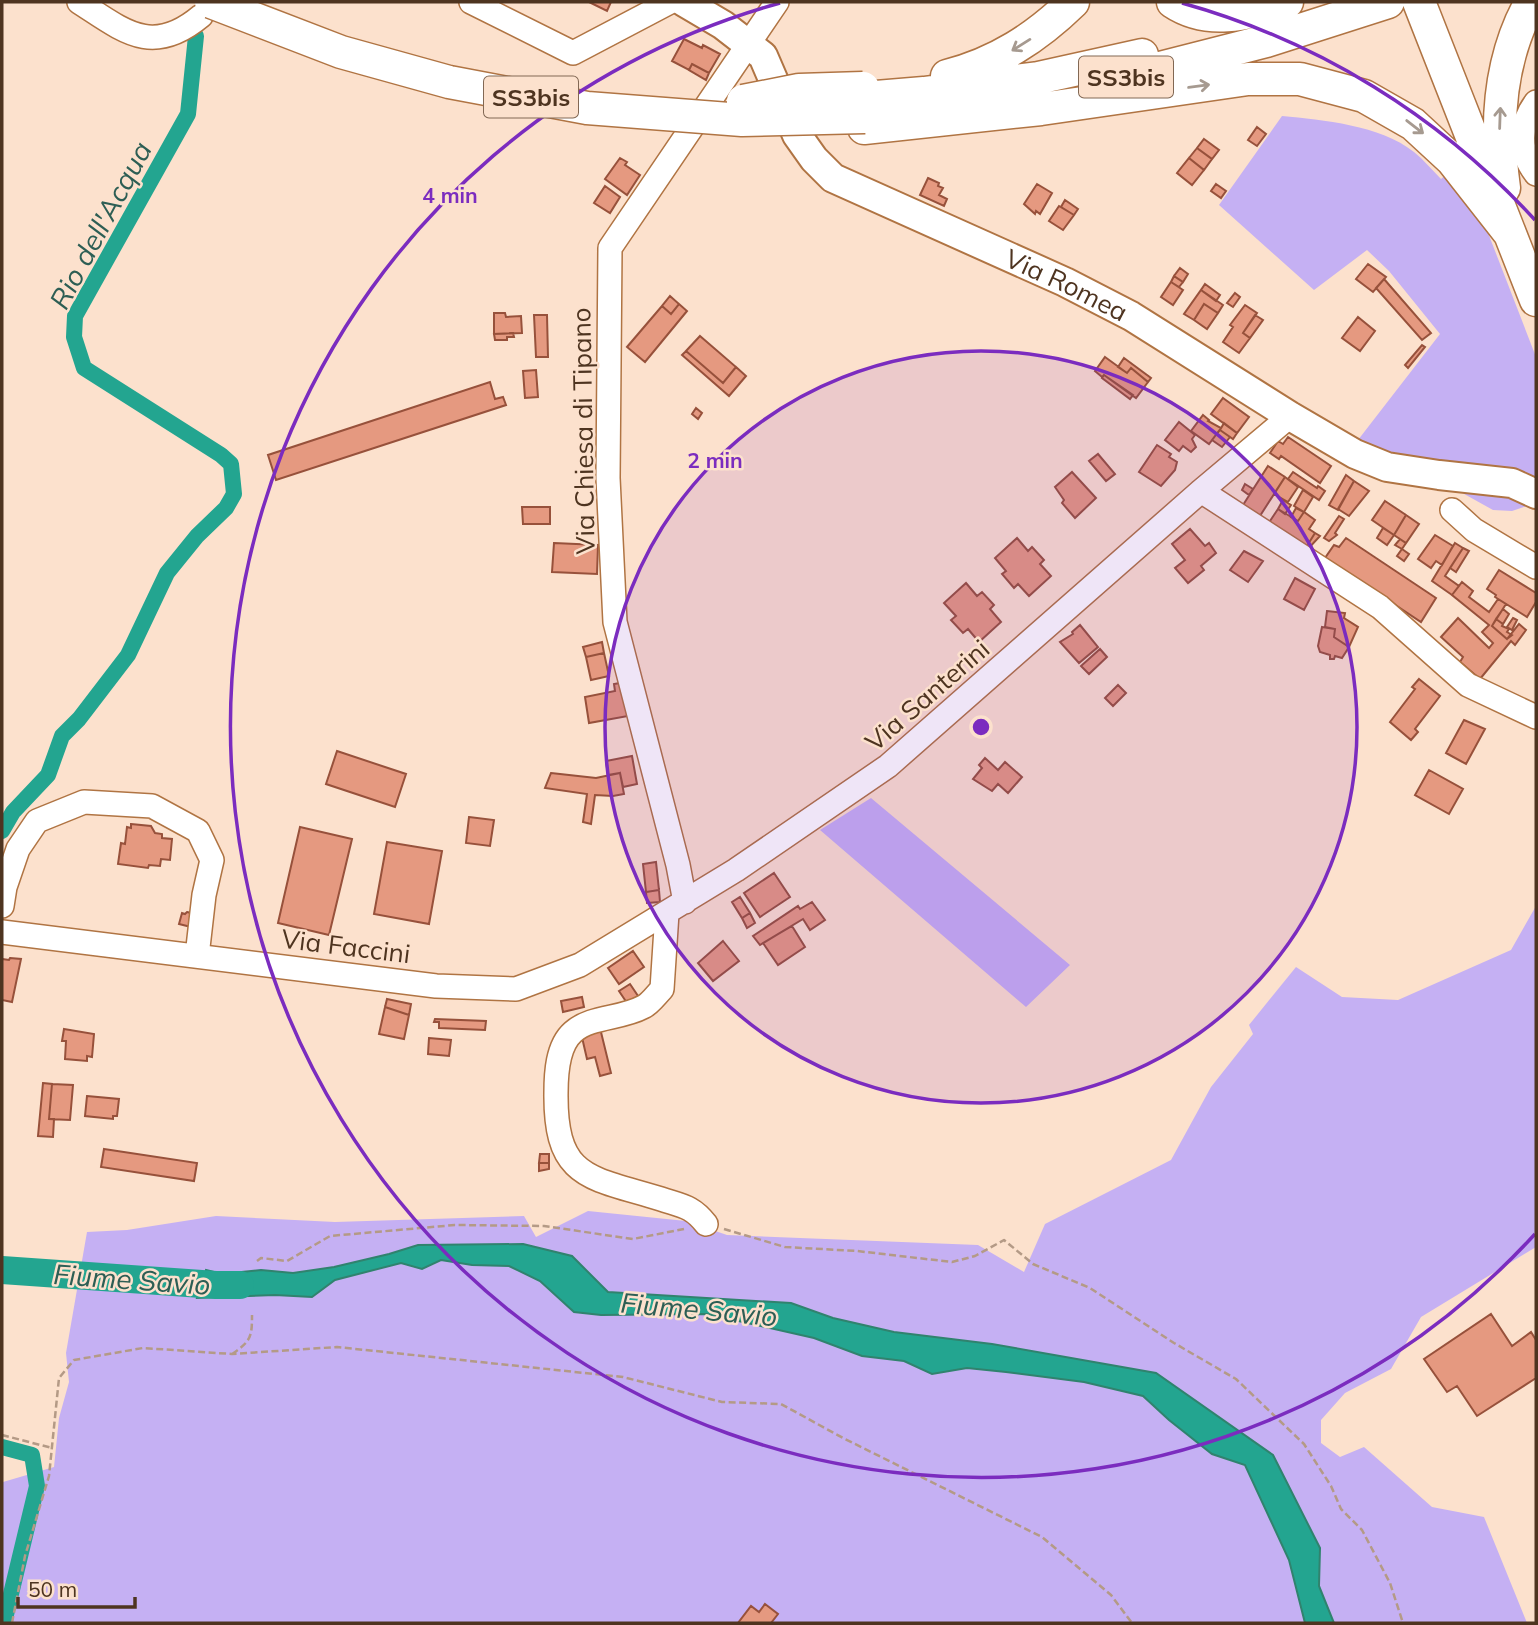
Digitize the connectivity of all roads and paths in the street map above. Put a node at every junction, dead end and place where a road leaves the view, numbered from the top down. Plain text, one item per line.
1 (79, 2) edge
2 (261, 2) edge
3 (471, 2) edge
4 (670, 2) edge
5 (684, 2) edge
6 (777, 2) edge
7 (1073, 2) edge
8 (1172, 2) edge
9 (1287, 2) edge
10 (1328, 2) edge
11 (1419, 2) edge
12 (1531, 2) edge
13 (1384, 3) edge
14 (206, 9) edge
15 (746, 44) junction
16 (1536, 102) edge
17 (864, 108) junction
18 (742, 111) junction
19 (1536, 174) edge
20 (1510, 234) junction
21 (1536, 300) edge
22 (1290, 416) junction
23 (1528, 484) edge
24 (1201, 491) junction
25 (1452, 510) dead end
26 (1536, 567) edge
27 (1536, 717) edge
28 (2, 906) edge
29 (676, 907) junction
30 (2, 932) edge
31 (197, 956) junction
32 (706, 1224) junction
33 (257, 1261) dead end
34 (252, 1315) dead end
35 (232, 1354) junction
36 (2, 1435) edge
37 (52, 1448) junction
38 (12, 1623) edge
39 (1132, 1623) edge
40 (1403, 1623) edge

1 - 14 street
2 - 18 highway, SS3bis
3 - 4 street
5 - 15 main road, Via Romea
6 - 15 street, Via Chiesa di Tipano
7 -> 17 highway
8 - 9 highway
10 - 17 highway, SS3bis
11 - 20 highway
20 -> 12 highway
13 - 17 highway, SS3bis
14 - 18 highway, SS3bis, bridge
15 - 22 main road, Via Romea
15 - 29 street, Via Chiesa di Tipano
16 - 19 street
17 - 18 highway, bridge
17 -> 20 highway
20 - 21 highway
22 - 23 main road, Via Romea
22 - 24 street, Via Santerini
24 - 27 street
24 - 29 street, Via Santerini
25 - 26 street
28 - 31 street
29 - 31 street, Via Faccini
29 - 32 street, Via Chiesa di Tipano
30 - 31 street, Via Faccini
32 - 33 path
32 - 40 path
34 - 35 path
35 - 37 path
35 - 39 path
36 - 37 path
37 - 38 path

